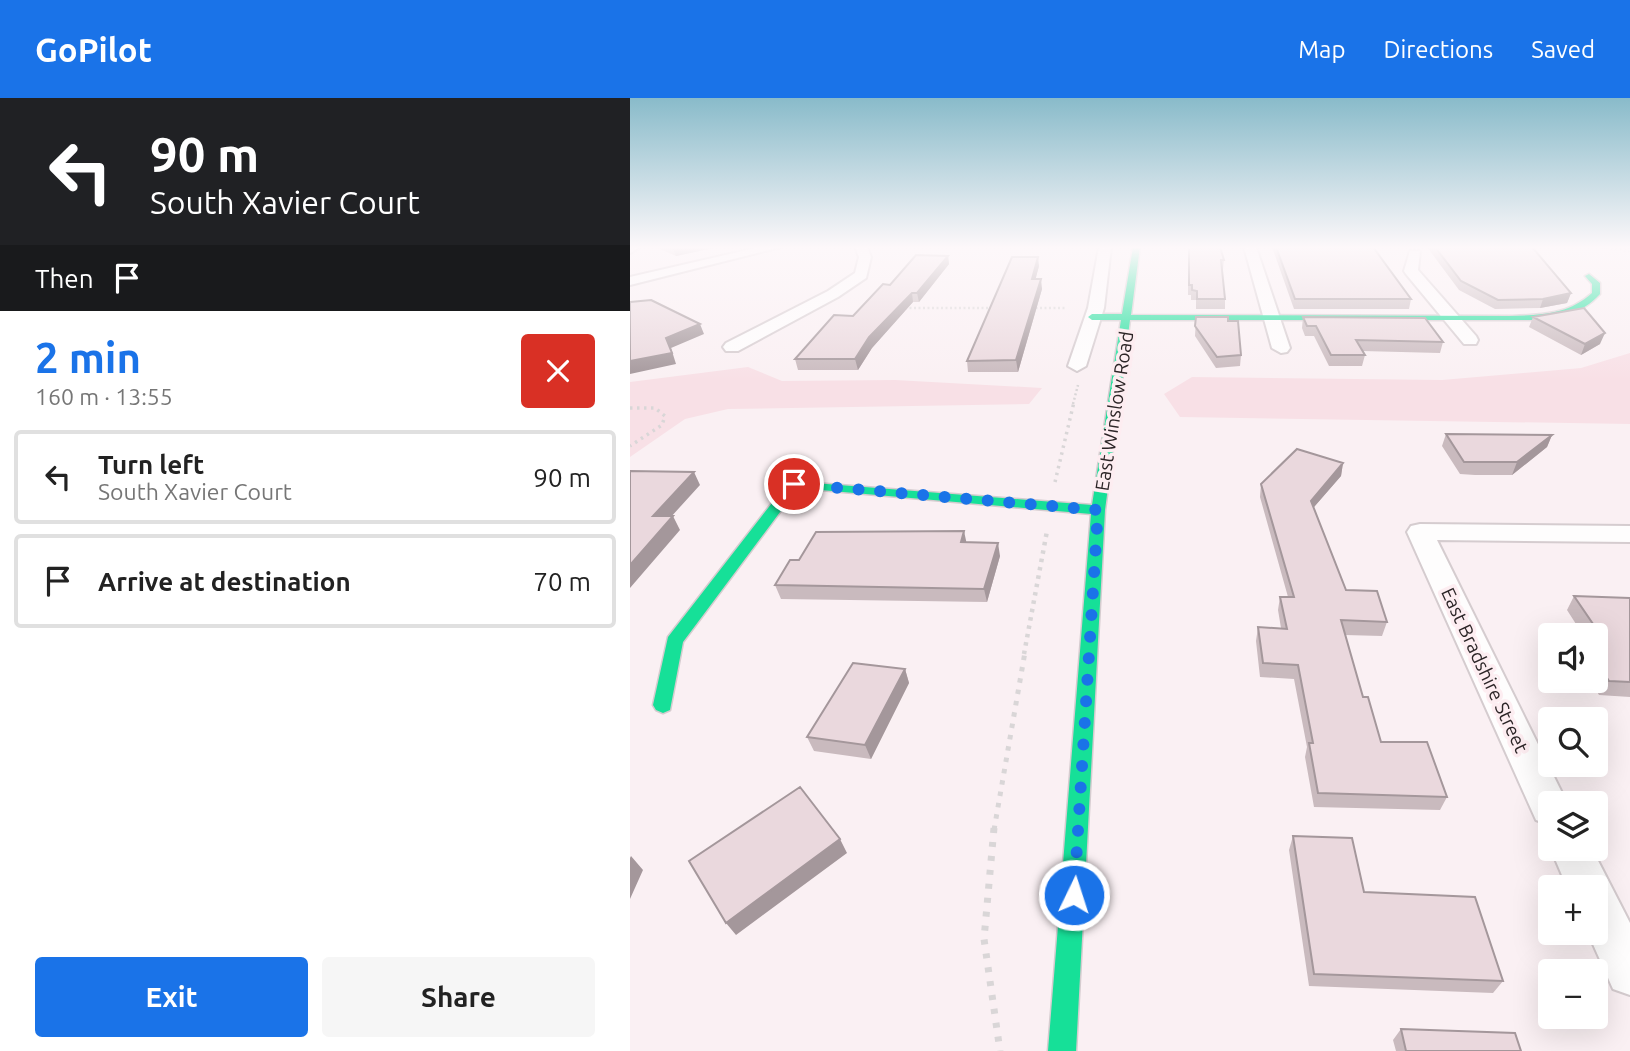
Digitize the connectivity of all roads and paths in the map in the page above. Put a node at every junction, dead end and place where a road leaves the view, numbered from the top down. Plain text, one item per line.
1 (837, 291) edge
2 (1098, 291) edge
3 (1131, 291) edge
4 (1262, 291) edge
5 (1427, 291) edge
6 (1596, 291) edge
7 (904, 308) edge
8 (1000, 308) edge
9 (1028, 308) edge
10 (1094, 313) junction
11 (1269, 316) junction
12 (1128, 317) junction
13 (1449, 319) junction
14 (1470, 340) dead end
15 (733, 347) dead end
16 (1281, 348) dead end
17 (1077, 366) joint
18 (630, 408) edge
19 (630, 446) edge
20 (1049, 504) junction
21 (1098, 510) junction
22 (1630, 534) edge
23 (663, 705) dead end
24 (1542, 791) edge
25 (1608, 927) edge
26 (1630, 972) edge
27 (1000, 1051) edge
28 (1062, 1051) edge

1 - 15 street
2 - 10 street, East Winslow Road
3 - 12 street, East Winslow Road
4 - 11 street
5 - 13 street
6 - 13 street
7 - 8 path
9 - 10 path
10 - 12 street, East Winslow Road
10 - 17 street, East Winslow Road
11 - 12 street
11 - 13 street
11 - 16 street
12 - 21 street, East Winslow Road
13 - 14 street
17 - 20 path
18 - 19 path
20 - 21 street
20 - 23 street
20 - 27 path
21 - 28 street, East Winslow Road
22 - 24 street, East Bradshire Street
25 - 26 street

